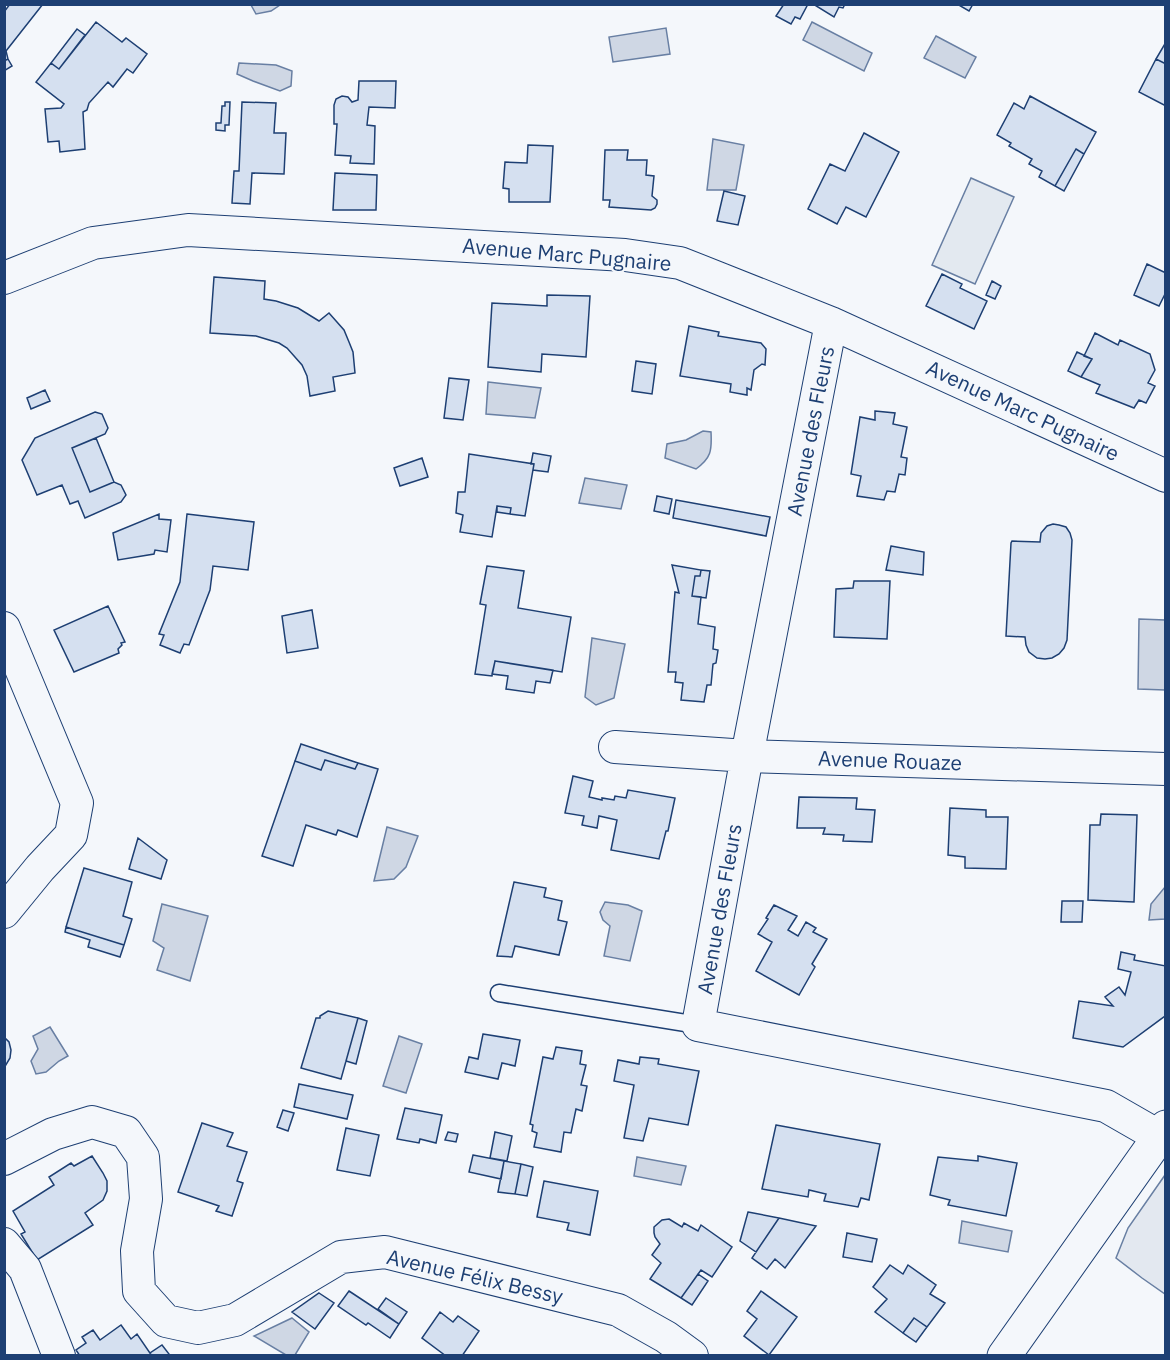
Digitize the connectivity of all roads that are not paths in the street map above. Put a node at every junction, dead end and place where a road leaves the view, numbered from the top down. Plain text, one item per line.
1 (4, 278) edge
2 (831, 323) junction
3 (1166, 476) edge
4 (4, 628) edge
5 (615, 747) dead end
6 (747, 756) junction
7 (1166, 769) edge
8 (4, 912) edge
9 (499, 993) dead end
10 (698, 1026) junction
11 (1162, 1132) edge
12 (4, 1159) edge
13 (4, 1244) edge
14 (59, 1356) edge
15 (692, 1356) edge
16 (1004, 1356) edge

1 - 2 street, Avenue Marc Pugnaire
2 - 3 street, Avenue Marc Pugnaire
2 - 6 street, Avenue des Fleurs
4 - 8 street
5 - 6 street, Avenue Rouaze
6 - 7 street, Avenue Rouaze
6 - 10 street, Avenue des Fleurs
9 - 10 lane
10 - 11 street
11 - 16 street
12 - 15 street, Avenue Félix Bessy
13 - 14 street

